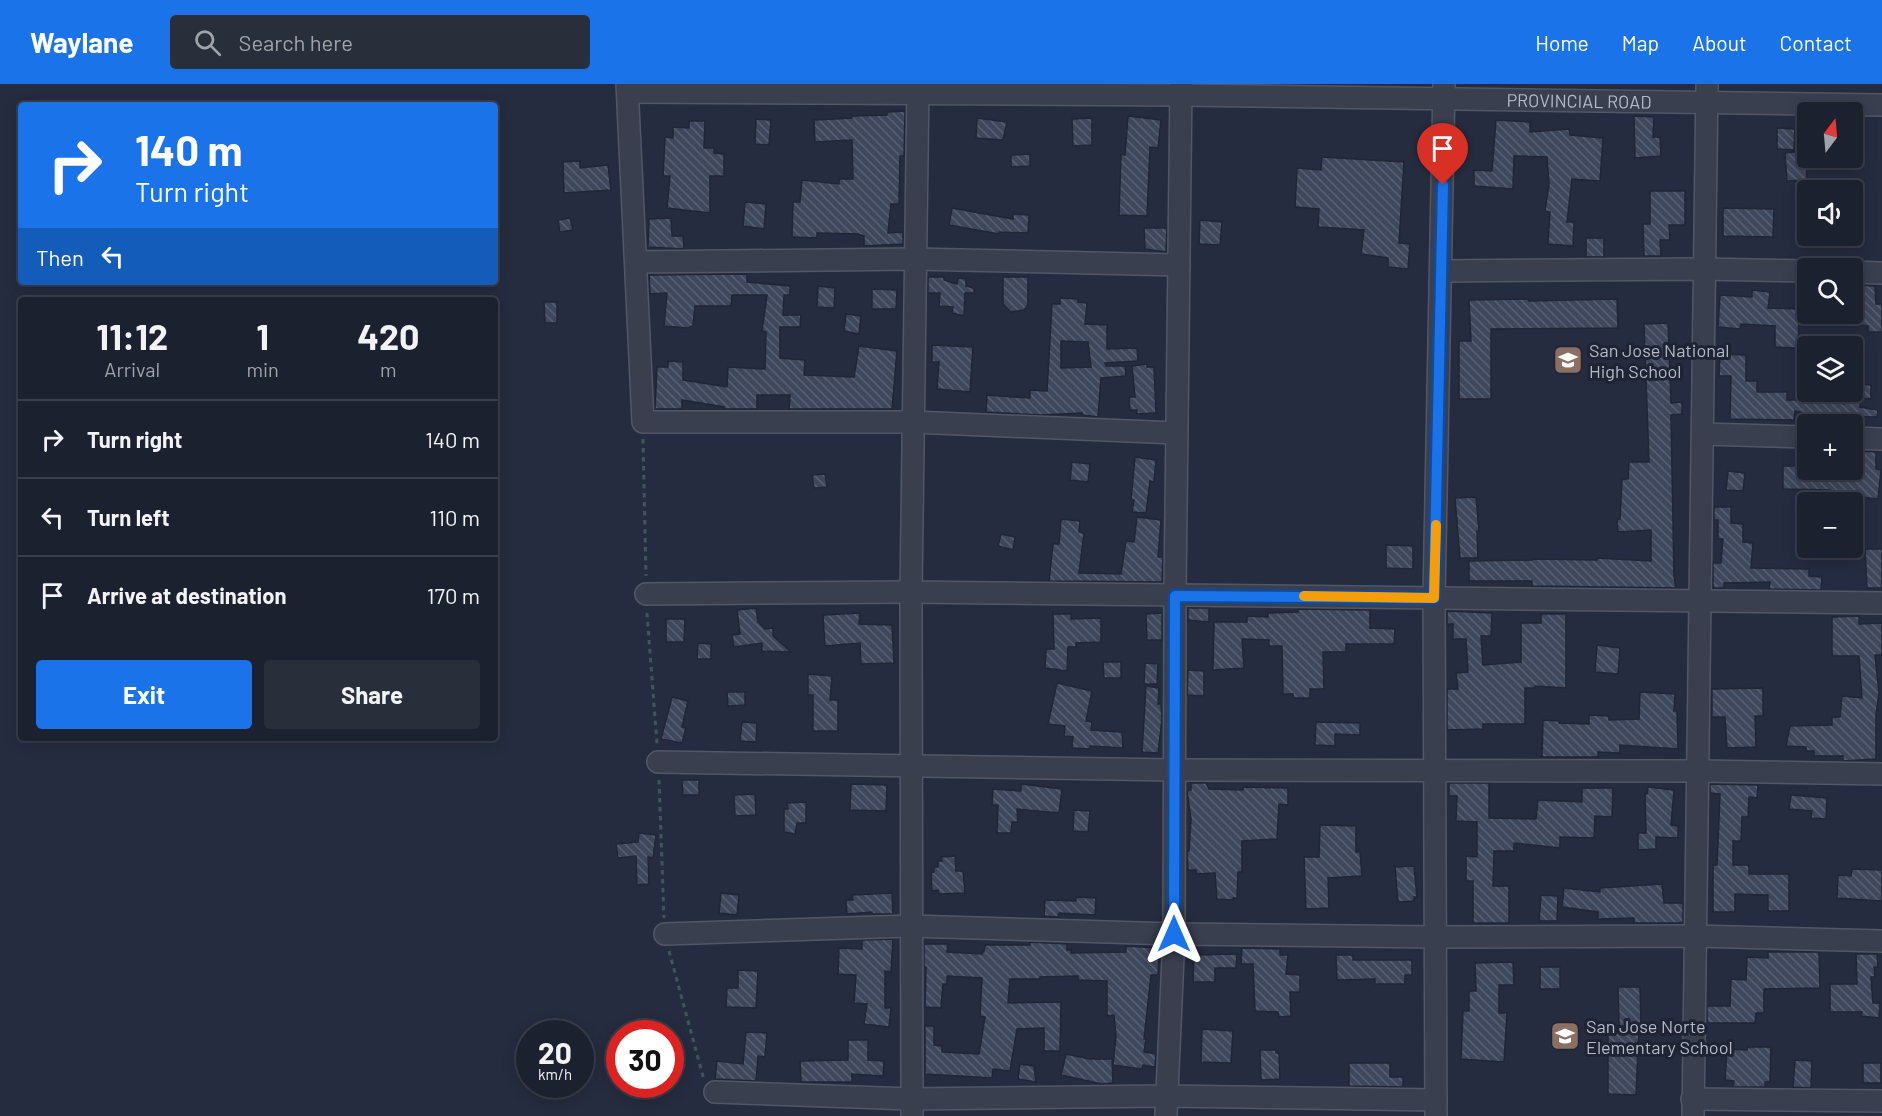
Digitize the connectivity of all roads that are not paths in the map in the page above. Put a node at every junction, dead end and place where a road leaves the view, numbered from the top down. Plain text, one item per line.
1 (627, 88) edge
2 (918, 88) edge
3 (1181, 90) edge
4 (1444, 91) edge
5 (1706, 94) edge
6 (1882, 105) edge
7 (914, 260) junction
8 (637, 262) junction
9 (1179, 265) junction
10 (1703, 269) junction
11 (1442, 271) junction
12 (1797, 271) edge
13 (1863, 272) edge
14 (1882, 273) edge
15 (913, 422) junction
16 (1176, 433) junction
17 (1703, 434) junction
18 (1797, 437) edge
19 (1863, 438) edge
20 (1882, 439) edge
21 (911, 592) junction
22 (646, 594) dead end
23 (1175, 596) junction
24 (1434, 598) junction
25 (1698, 602) junction
26 (1882, 603) edge
27 (658, 762) dead end
28 (913, 765) junction
29 (1174, 770) junction
30 (1436, 771) junction
31 (1699, 771) junction
32 (1882, 774) edge
33 (910, 926) junction
34 (664, 934) dead end
35 (1174, 934) junction
36 (1695, 936) junction
37 (1436, 937) junction
38 (1882, 941) edge
39 (715, 1092) dead end
40 (1882, 1101) edge
41 (1166, 1106) edge
42 (1692, 1107) edge
43 (912, 1108) edge
44 (1436, 1108) edge

1 - 2 street, PROVINCIAL ROAD
1 - 8 street
2 - 3 street, PROVINCIAL ROAD
2 - 7 street
3 - 4 street, PROVINCIAL ROAD
3 - 9 street
4 - 5 street, PROVINCIAL ROAD
4 - 11 street
5 - 6 street, PROVINCIAL ROAD
5 - 10 street
7 - 8 street
7 - 9 street
7 - 15 street
8 - 15 street
9 - 16 street
10 - 11 street
10 - 12 street
10 - 17 street
11 - 24 street
13 - 14 street
15 - 16 street
15 - 21 street
16 - 23 street
17 - 18 street
17 - 25 street
19 - 20 street
21 - 22 street
21 - 23 street
21 - 28 street
23 - 24 street
23 - 29 street
24 - 25 street
24 - 30 street
25 - 26 street
25 - 31 street
27 - 28 street
28 - 29 street
28 - 33 street
29 - 30 street
29 - 35 street
30 - 31 street
30 - 37 street
31 - 32 street
31 - 36 street
33 - 34 street
33 - 35 street
33 - 43 street
35 - 37 street
35 - 41 street
36 - 37 street
36 - 38 street
36 - 42 street
37 - 44 street
39 - 43 street
40 - 42 street
41 - 43 street
41 - 44 street

